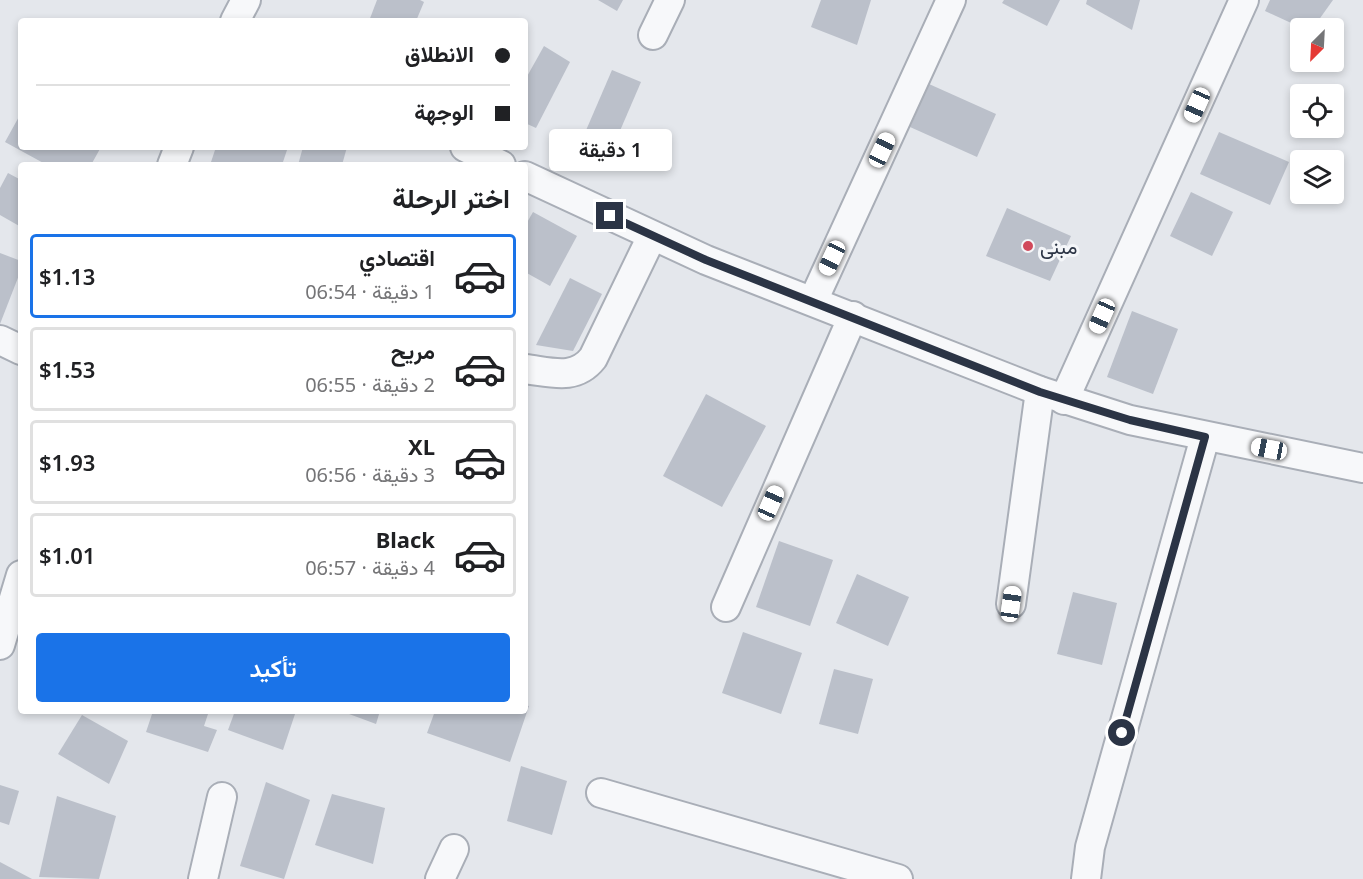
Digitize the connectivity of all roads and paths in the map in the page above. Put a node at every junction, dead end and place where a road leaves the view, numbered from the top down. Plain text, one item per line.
1 (670, 0) edge
2 (951, 0) edge
3 (1244, 0) edge
4 (653, 34) dead end
5 (528, 177) edge
6 (652, 236) junction
7 (813, 301) junction
8 (853, 316) junction
9 (0, 340) edge
10 (18, 349) edge
11 (528, 369) edge
12 (1052, 396) junction
13 (1205, 437) junction
14 (1363, 468) edge
15 (18, 585) edge
16 (1011, 604) dead end
17 (726, 607) dead end
18 (1, 639) edge
19 (600, 793) dead end
20 (222, 797) dead end
21 (454, 849) dead end
22 (203, 879) edge
23 (440, 879) edge
24 (898, 879) edge
25 (1086, 879) edge

1 - 4 street
2 - 7 street
3 - 12 street
5 - 6 street
6 - 7 street
6 - 11 street
7 - 8 street
8 - 12 street
8 - 17 street
9 - 10 street
12 - 13 street
12 - 16 street
13 - 14 street
13 - 25 street
15 - 18 street
19 - 24 street
20 - 22 street
21 - 23 street

